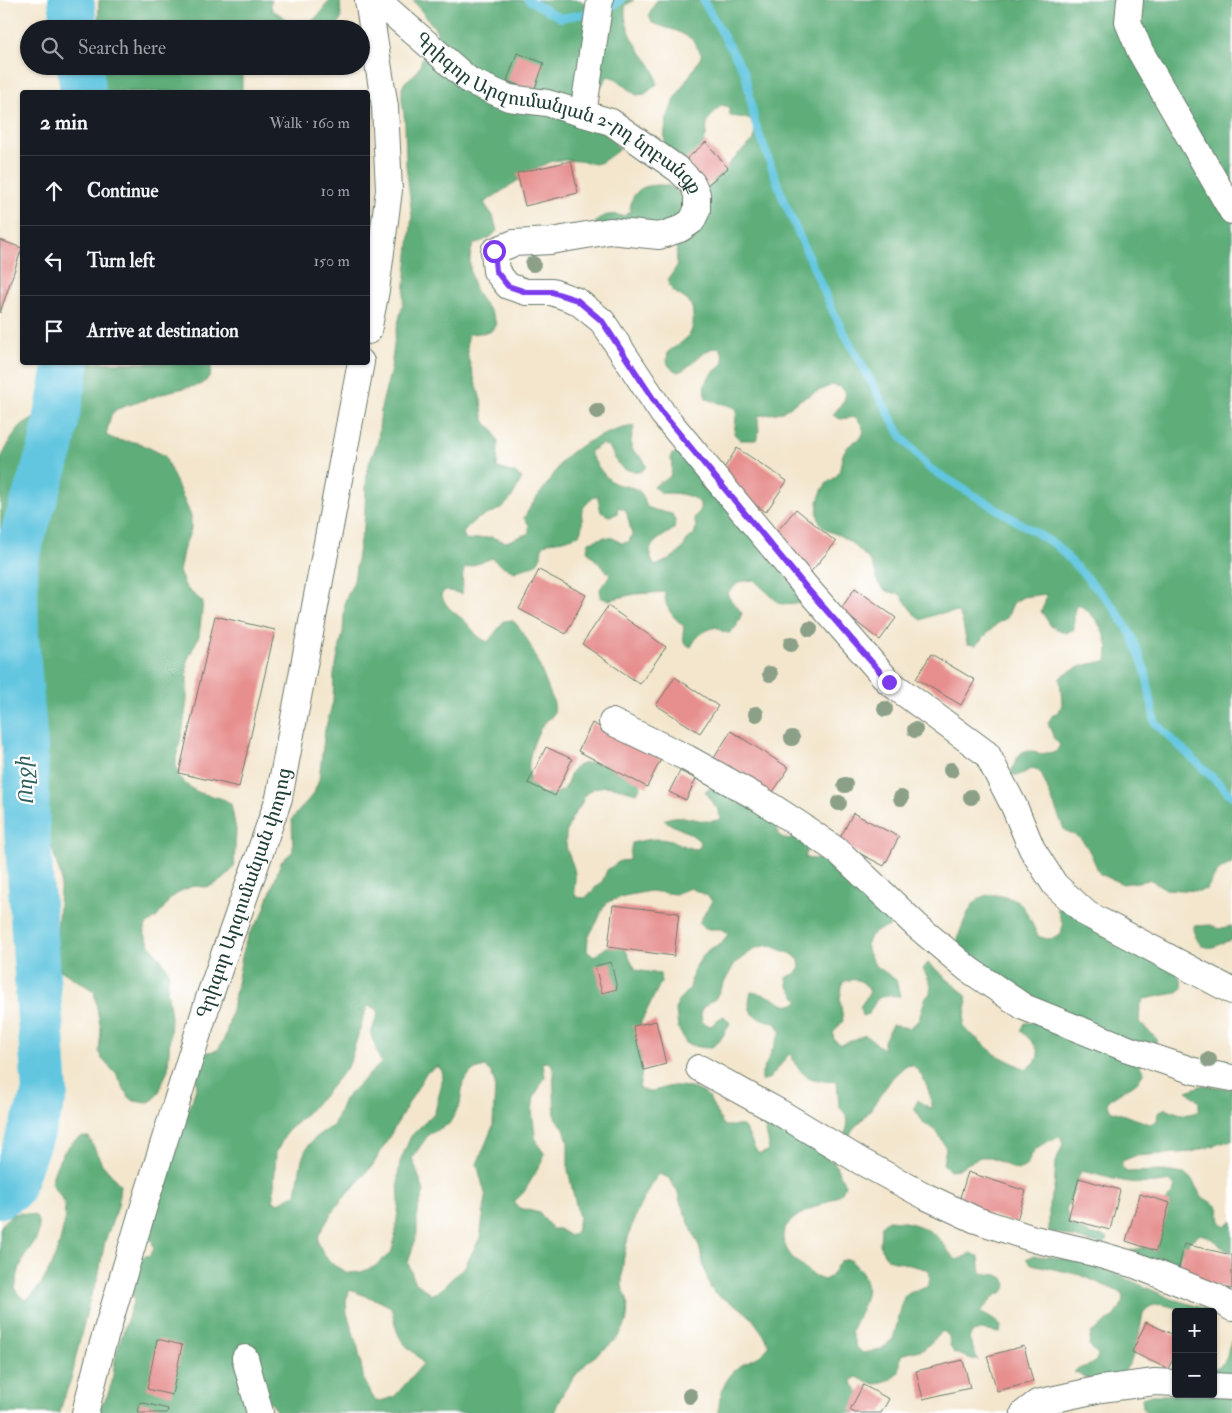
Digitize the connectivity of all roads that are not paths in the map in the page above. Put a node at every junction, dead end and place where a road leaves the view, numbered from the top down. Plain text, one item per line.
1 (368, 0) edge
2 (377, 0) edge
3 (600, 0) edge
4 (1130, 0) edge
5 (584, 114) junction
6 (1232, 211) edge
7 (370, 321) edge
8 (360, 365) edge
9 (612, 722) dead end
10 (1232, 991) edge
11 (699, 1068) dead end
12 (1232, 1078) edge
13 (1232, 1308) edge
14 (245, 1358) dead end
15 (1172, 1383) edge
16 (1217, 1386) edge
17 (1232, 1387) edge
18 (84, 1413) edge
19 (260, 1413) edge
20 (1024, 1413) edge

1 - 7 street
2 - 5 street, Գրիգոր Արզումանյան 2-րդ նրբանցք
3 - 5 street
4 - 6 street
5 - 10 street, Գրիգոր Արզումանյան 2-րդ նրբանցք
8 - 18 street, Գրիգոր Արզումանյան փողոց
9 - 12 street
11 - 13 street
14 - 19 street
15 - 20 street
16 - 17 street

